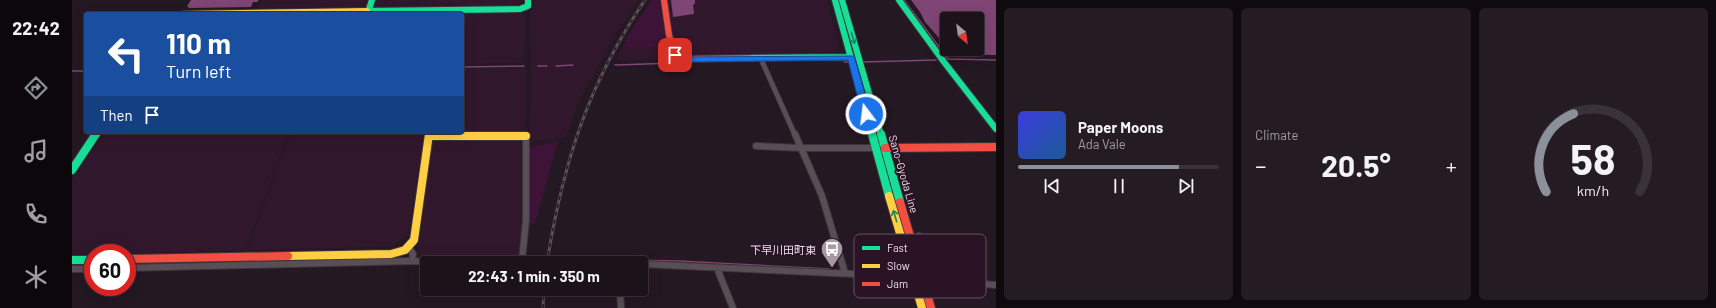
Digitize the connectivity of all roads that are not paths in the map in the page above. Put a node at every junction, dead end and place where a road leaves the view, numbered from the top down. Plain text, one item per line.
1 (372, 0) edge
2 (524, 0) edge
3 (528, 0) edge
4 (664, 0) edge
5 (835, 0) edge
6 (842, 0) edge
7 (899, 0) edge
8 (368, 10) junction
9 (448, 11) edge
10 (187, 12) edge
11 (276, 12) edge
12 (851, 57) junction
13 (761, 59) junction
14 (996, 129) edge
15 (97, 134) edge
16 (429, 134) edge
17 (526, 136) joint
18 (756, 146) dead end
19 (996, 147) edge
20 (800, 148) junction
21 (875, 148) junction
22 (885, 148) junction
23 (72, 170) edge
24 (900, 234) edge
25 (909, 234) edge
26 (409, 248) junction
27 (522, 256) edge
28 (136, 259) edge
29 (72, 260) edge
30 (84, 260) edge
31 (412, 261) junction
32 (420, 261) edge
33 (648, 264) edge
34 (136, 268) edge
35 (717, 268) junction
36 (72, 269) edge
37 (84, 269) edge
38 (845, 273) junction
39 (854, 274) edge
40 (986, 285) edge
41 (996, 285) edge
42 (620, 296) edge
43 (919, 298) edge
44 (928, 298) edge
45 (621, 308) edge
46 (733, 308) edge
47 (922, 308) edge
48 (931, 308) edge

1 - 8 street
2 - 9 street
3 - 9 street
4 - 13 street
5 - 12 street, Sano-Gyoda Line
6 -> 22 street, Sano-Gyoda Line
7 - 14 street
8 - 9 street
8 - 10 street
8 - 11 street
12 - 13 street
12 - 21 street, Sano-Gyoda Line
13 - 20 street
15 - 23 street
16 - 17 street
16 - 26 street
17 - 27 street
18 - 20 street
19 - 22 street
20 - 21 street
20 - 38 street
21 - 22 street
24 -> 21 street, Sano-Gyoda Line
22 - 25 street, Sano-Gyoda Line
26 - 28 street
26 - 31 street
29 - 30 street
31 - 32 street
31 - 34 street
33 - 35 street
35 - 38 street
35 - 46 street
36 - 37 street
38 - 39 street
40 - 41 street
42 - 45 street
47 -> 43 street, Sano-Gyoda Line
44 - 48 street, Sano-Gyoda Line

